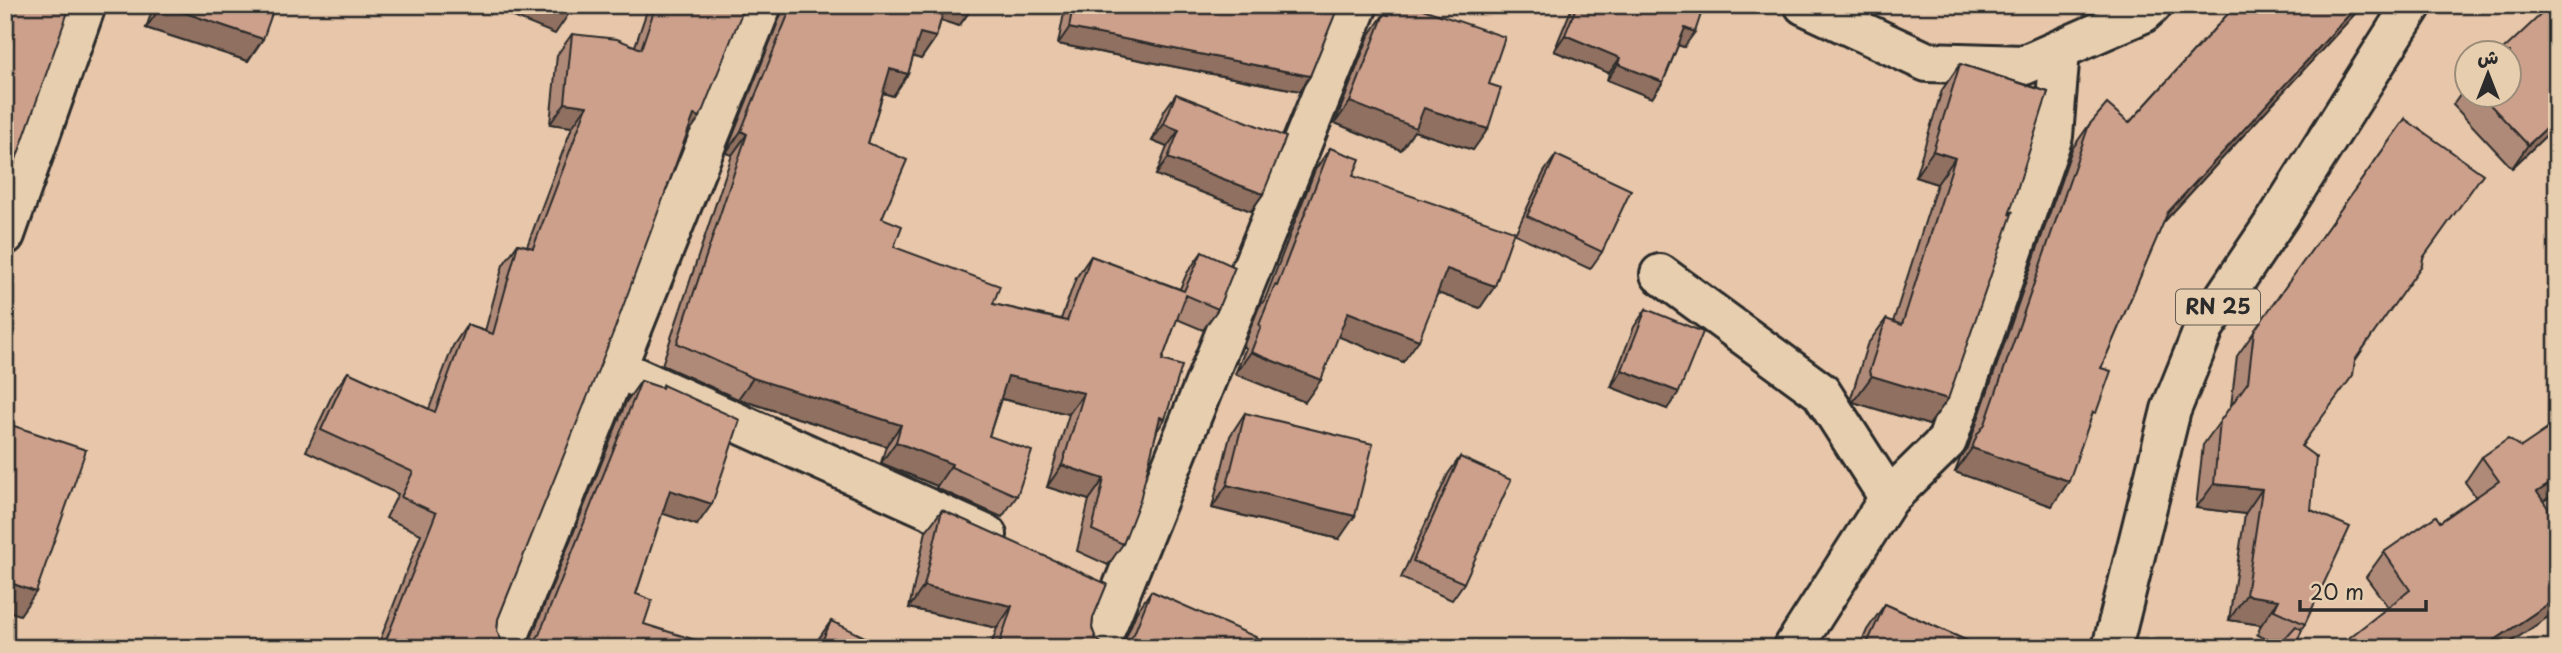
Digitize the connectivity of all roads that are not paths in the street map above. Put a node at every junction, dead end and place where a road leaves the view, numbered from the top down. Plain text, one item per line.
1 (86, 5) edge
2 (762, 5) edge
3 (1358, 5) edge
4 (1804, 5) edge
5 (2152, 5) edge
6 (2412, 5) edge
7 (2060, 50) junction
8 (5, 235) edge
9 (1660, 274) dead end
10 (616, 369) junction
11 (1889, 498) junction
12 (1018, 549) edge
13 (504, 648) edge
14 (1098, 648) edge
15 (1793, 648) edge
16 (2112, 648) edge

1 - 8 street
2 - 10 street
3 - 14 street
4 - 7 street
5 - 7 street
6 - 16 street, RN 25
7 - 11 street
9 - 11 street
10 - 12 street
10 - 13 street
11 - 15 street

